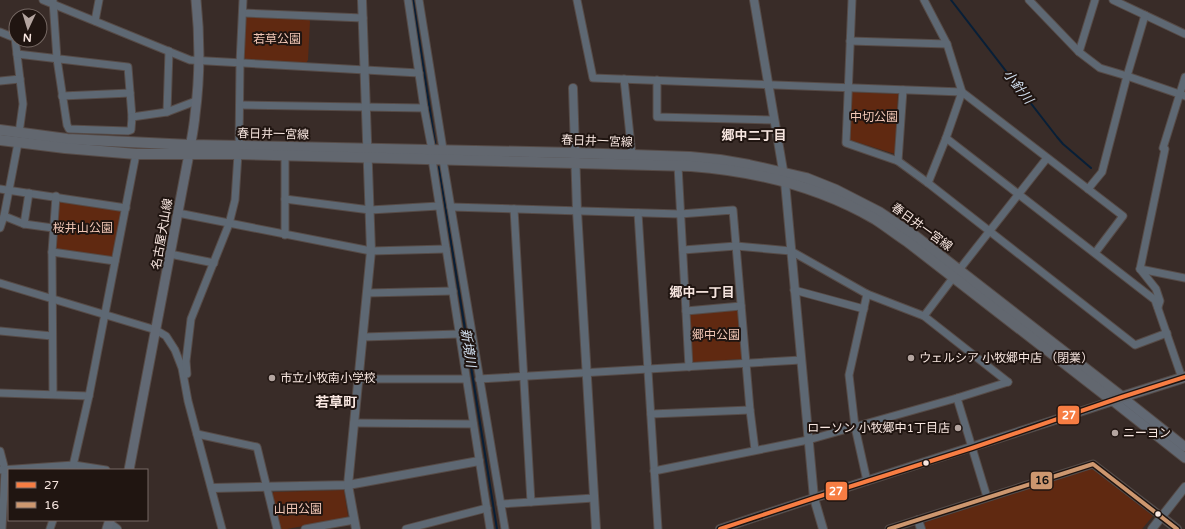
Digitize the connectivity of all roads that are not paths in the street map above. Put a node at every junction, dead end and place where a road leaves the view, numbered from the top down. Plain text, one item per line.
1 (44, 0) edge
2 (99, 0) edge
3 (196, 0) edge
4 (243, 0) edge
5 (362, 0) edge
6 (408, 0) edge
7 (419, 0) edge
8 (577, 0) edge
9 (754, 0) edge
10 (852, 0) edge
11 (924, 0) edge
12 (1029, 0) edge
13 (1095, 0) edge
14 (1113, 0) edge
15 (53, 2) edge
16 (243, 13) junction
17 (1145, 15) junction
18 (363, 18) junction
19 (95, 21) junction
20 (0, 32) edge
21 (1185, 34) edge
22 (850, 41) junction
23 (947, 44) junction
24 (169, 51) junction
25 (1079, 52) junction
26 (17, 54) junction
27 (57, 59) junction
28 (198, 60) junction
29 (240, 63) junction
30 (365, 70) junction
31 (419, 73) junction
32 (1127, 76) junction
33 (1185, 77) edge
34 (20, 79) junction
35 (624, 79) junction
36 (657, 80) junction
37 (0, 81) edge
38 (768, 84) junction
39 (573, 88) dead end
40 (848, 88) junction
41 (903, 90) junction
42 (962, 92) junction
43 (130, 93) junction
44 (1182, 95) edge
45 (62, 96) junction
46 (196, 101) junction
47 (240, 105) junction
48 (367, 107) junction
49 (424, 108) junction
50 (167, 112) junction
51 (132, 117) junction
52 (774, 120) junction
53 (0, 130) edge
54 (18, 138) junction
55 (946, 138) junction
56 (0, 140) edge
57 (443, 149) junction
58 (190, 150) junction
59 (238, 150) junction
60 (367, 153) junction
61 (136, 154) junction
62 (432, 155) junction
63 (632, 155) junction
64 (285, 156) junction
65 (575, 158) junction
66 (1047, 158) junction
67 (443, 160) junction
68 (898, 161) junction
69 (678, 166) junction
70 (784, 177) junction
71 (928, 183) junction
72 (0, 189) edge
73 (9, 190) junction
74 (1088, 190) junction
75 (29, 193) junction
76 (1019, 194) junction
77 (56, 196) junction
78 (285, 199) junction
79 (439, 206) junction
80 (451, 207) junction
81 (126, 208) junction
82 (514, 209) junction
83 (370, 210) junction
84 (577, 210) junction
85 (178, 213) junction
86 (638, 213) junction
87 (680, 214) junction
88 (4, 216) junction
89 (24, 224) junction
90 (229, 224) junction
91 (0, 228) edge
92 (53, 228) junction
93 (990, 230) junction
94 (285, 235) junction
95 (736, 246) junction
96 (446, 249) junction
97 (683, 250) junction
98 (371, 251) junction
99 (791, 251) junction
100 (52, 252) junction
101 (1095, 253) junction
102 (170, 254) junction
103 (115, 261) junction
104 (214, 263) junction
105 (1140, 269) junction
106 (956, 274) junction
107 (1185, 278) edge
108 (0, 283) edge
109 (794, 290) junction
110 (453, 291) junction
111 (367, 293) junction
112 (867, 294) junction
113 (52, 298) junction
114 (741, 306) junction
115 (1158, 307) junction
116 (864, 309) junction
117 (686, 311) junction
118 (104, 315) junction
119 (924, 316) junction
120 (156, 330) junction
121 (0, 331) edge
122 (1167, 333) junction
123 (459, 334) junction
124 (52, 336) junction
125 (363, 337) junction
126 (172, 346) junction
127 (187, 348) junction
128 (801, 360) junction
129 (746, 364) junction
130 (689, 367) junction
131 (648, 370) junction
132 (586, 373) junction
133 (524, 376) junction
134 (358, 378) junction
135 (1184, 378) edge
136 (466, 379) junction
137 (479, 379) junction
138 (0, 392) edge
139 (53, 394) junction
140 (89, 396) junction
141 (957, 398) junction
142 (1117, 399) junction
143 (188, 401) junction
144 (750, 410) junction
145 (651, 414) junction
146 (354, 423) junction
147 (473, 424) junction
148 (855, 427) junction
149 (197, 434) junction
150 (808, 440) junction
151 (1185, 447) edge
152 (972, 448) junction
153 (755, 450) junction
154 (0, 451) edge
155 (1185, 458) edge
156 (480, 461) junction
157 (73, 467) edge
158 (26, 469) edge
159 (95, 469) edge
160 (129, 469) edge
161 (2, 470) edge
162 (496, 471) junction
163 (654, 471) junction
164 (484, 472) junction
165 (867, 481) junction
166 (348, 485) junction
167 (267, 487) junction
168 (1185, 487) edge
169 (212, 488) junction
170 (987, 497) junction
171 (594, 498) junction
172 (814, 498) junction
173 (531, 502) junction
174 (501, 504) junction
175 (487, 508) junction
176 (1162, 516) junction
177 (918, 520) junction
178 (355, 525) edge
179 (2, 529) edge
180 (222, 529) edge
181 (277, 529) edge
182 (305, 529) edge
183 (406, 529) edge
184 (490, 529) edge
185 (505, 529) edge
186 (596, 529) edge
187 (658, 529) edge
188 (720, 529) edge
189 (823, 529) edge
190 (888, 529) edge
191 (921, 529) edge
192 (1152, 529) edge
193 (1177, 529) edge

1 - 15 street
2 - 19 street
3 - 28 main road, 名古屋犬山線
4 - 16 street
5 - 18 street
6 - 31 street
7 - 57 street
8 - 35 street
9 - 38 street
10 - 22 street
11 - 23 street
12 - 25 street
13 - 25 street
14 - 17 street
15 - 19 street
15 - 27 street
16 - 18 street
16 - 29 street
17 - 21 street
17 - 32 street
18 - 30 street
19 - 24 street
20 - 26 street
22 - 23 street
22 - 40 street
23 - 42 street
24 - 28 street
24 - 50 street
25 - 32 street
26 - 27 street
26 - 34 street
27 - 43 street
27 - 45 street
28 - 29 street
28 - 46 main road, 名古屋犬山線
29 - 30 street
29 - 47 street
30 - 31 street
30 - 48 street
31 - 49 street
32 - 44 street
32 - 74 street
33 - 44 street
34 - 37 street
34 - 54 street
35 - 36 street
35 - 63 street
36 - 38 street
36 - 52 street
38 - 40 street
38 - 52 street
39 - 65 street
40 - 41 street
40 - 68 street
41 - 42 street
41 - 68 street
42 - 55 street
42 - 66 street
43 - 45 street
43 - 51 street
44 - 105 street
45 - 51 street
46 - 50 street
46 - 58 main road, 名古屋犬山線
47 - 48 street
47 - 59 street
48 - 49 street
48 - 60 street
49 - 62 street
50 - 51 street
52 - 70 street
53 - 54 main road, 春日井一宮線
54 - 56 main road, 春日井一宮線
54 - 58 main road, 春日井一宮線
54 - 61 main road, 春日井一宮線
54 - 73 street
55 - 71 street
55 - 76 street
57 - 62 main road, 春日井一宮線
57 - 65 main road, 春日井一宮線
58 - 59 main road, 春日井一宮線
58 - 61 main road, 春日井一宮線
58 - 85 main road, 名古屋犬山線
59 - 60 main road, 春日井一宮線
59 - 64 main road, 春日井一宮線
59 - 90 street
60 - 62 main road, 春日井一宮線
60 - 64 main road, 春日井一宮線
60 - 83 street
61 - 81 street
62 - 67 main road, 春日井一宮線
62 - 79 street
63 - 65 main road, 春日井一宮線
63 - 70 main road, 春日井一宮線
64 - 78 street
65 - 67 main road, 春日井一宮線
65 - 69 main road, 春日井一宮線
65 - 84 street
66 - 74 street
66 - 76 street
67 - 80 street
68 - 71 street
69 - 70 main road, 春日井一宮線
69 - 87 street
70 - 99 street
70 - 106 main road, 春日井一宮線
71 - 93 street
72 - 73 street
73 - 75 street
73 - 88 street
74 - 101 street
75 - 77 street
75 - 89 street
76 - 93 street
76 - 101 street
77 - 81 street
77 - 92 street
78 - 83 street
78 - 94 street
79 - 83 street
79 - 96 street
80 - 82 street
80 - 137 street
81 - 103 street
82 - 84 street
82 - 133 street
83 - 98 street
84 - 86 street
84 - 132 street
85 - 90 street
85 - 102 main road, 名古屋犬山線
86 - 87 street
86 - 131 street
87 - 95 street
87 - 97 street
88 - 89 street
88 - 91 street
89 - 92 street
90 - 94 street
90 - 104 street
92 - 100 street
93 - 106 street
93 - 122 street
94 - 98 street
95 - 97 street
95 - 99 street
95 - 114 street
96 - 98 street
96 - 110 street
97 - 117 street
98 - 111 street
99 - 109 street
99 - 112 street
100 - 103 street
100 - 113 street
101 - 115 street
102 - 104 street
102 - 120 main road, 名古屋犬山線
103 - 118 street
104 - 127 street
105 - 107 street
105 - 115 street
106 - 119 street
106 - 142 main road, 春日井一宮線
108 - 113 street
109 - 116 street
109 - 128 street
110 - 111 street
110 - 123 street
111 - 125 street
112 - 116 street
112 - 119 street
113 - 118 street
113 - 124 street
114 - 117 street
114 - 129 street
115 - 122 street
116 - 148 street
117 - 130 street
118 - 120 street
118 - 140 street
119 - 141 street
120 - 126 street
120 - 160 main road, 名古屋犬山線
121 - 124 street
122 - 135 street
123 - 125 street
123 - 136 street
124 - 139 street
125 - 134 street
126 - 127 street
126 - 143 street
127 - 143 street
128 - 129 street
128 - 150 street
129 - 130 street
129 - 144 street
130 - 131 street
131 - 132 street
131 - 145 street
132 - 133 street
132 - 171 street
133 - 137 street
133 - 173 street
134 - 136 street
134 - 146 street
135 - 142 main road
136 - 147 street
137 - 162 street
138 - 139 street
139 - 140 street
140 - 157 street
141 - 148 street
141 - 152 street
142 - 151 main road
142 - 152 street
142 - 155 main road
143 - 149 street
144 - 145 street
144 - 153 street
145 - 163 street
146 - 147 street
146 - 166 street
147 - 156 street
148 - 150 street
148 - 165 street
149 - 167 street
149 - 169 street
150 - 153 street
150 - 172 street
152 - 165 street
152 - 170 street
153 - 163 street
154 - 161 street
156 - 164 street
156 - 166 street
157 - 158 street
157 - 159 street
161 - 179 street
162 - 164 street
162 - 174 street
163 - 187 street
164 - 175 street
165 - 172 street
166 - 167 street
166 - 178 street
167 - 169 street
167 - 181 street
168 - 176 street
169 - 180 street
170 - 176 street
170 - 177 street
171 - 173 street
171 - 186 street
172 - 188 street
172 - 189 street
173 - 174 street
174 - 185 street
175 - 183 street
175 - 184 street
176 - 192 street
176 - 193 street
177 - 190 street
177 - 191 street
178 - 182 street

